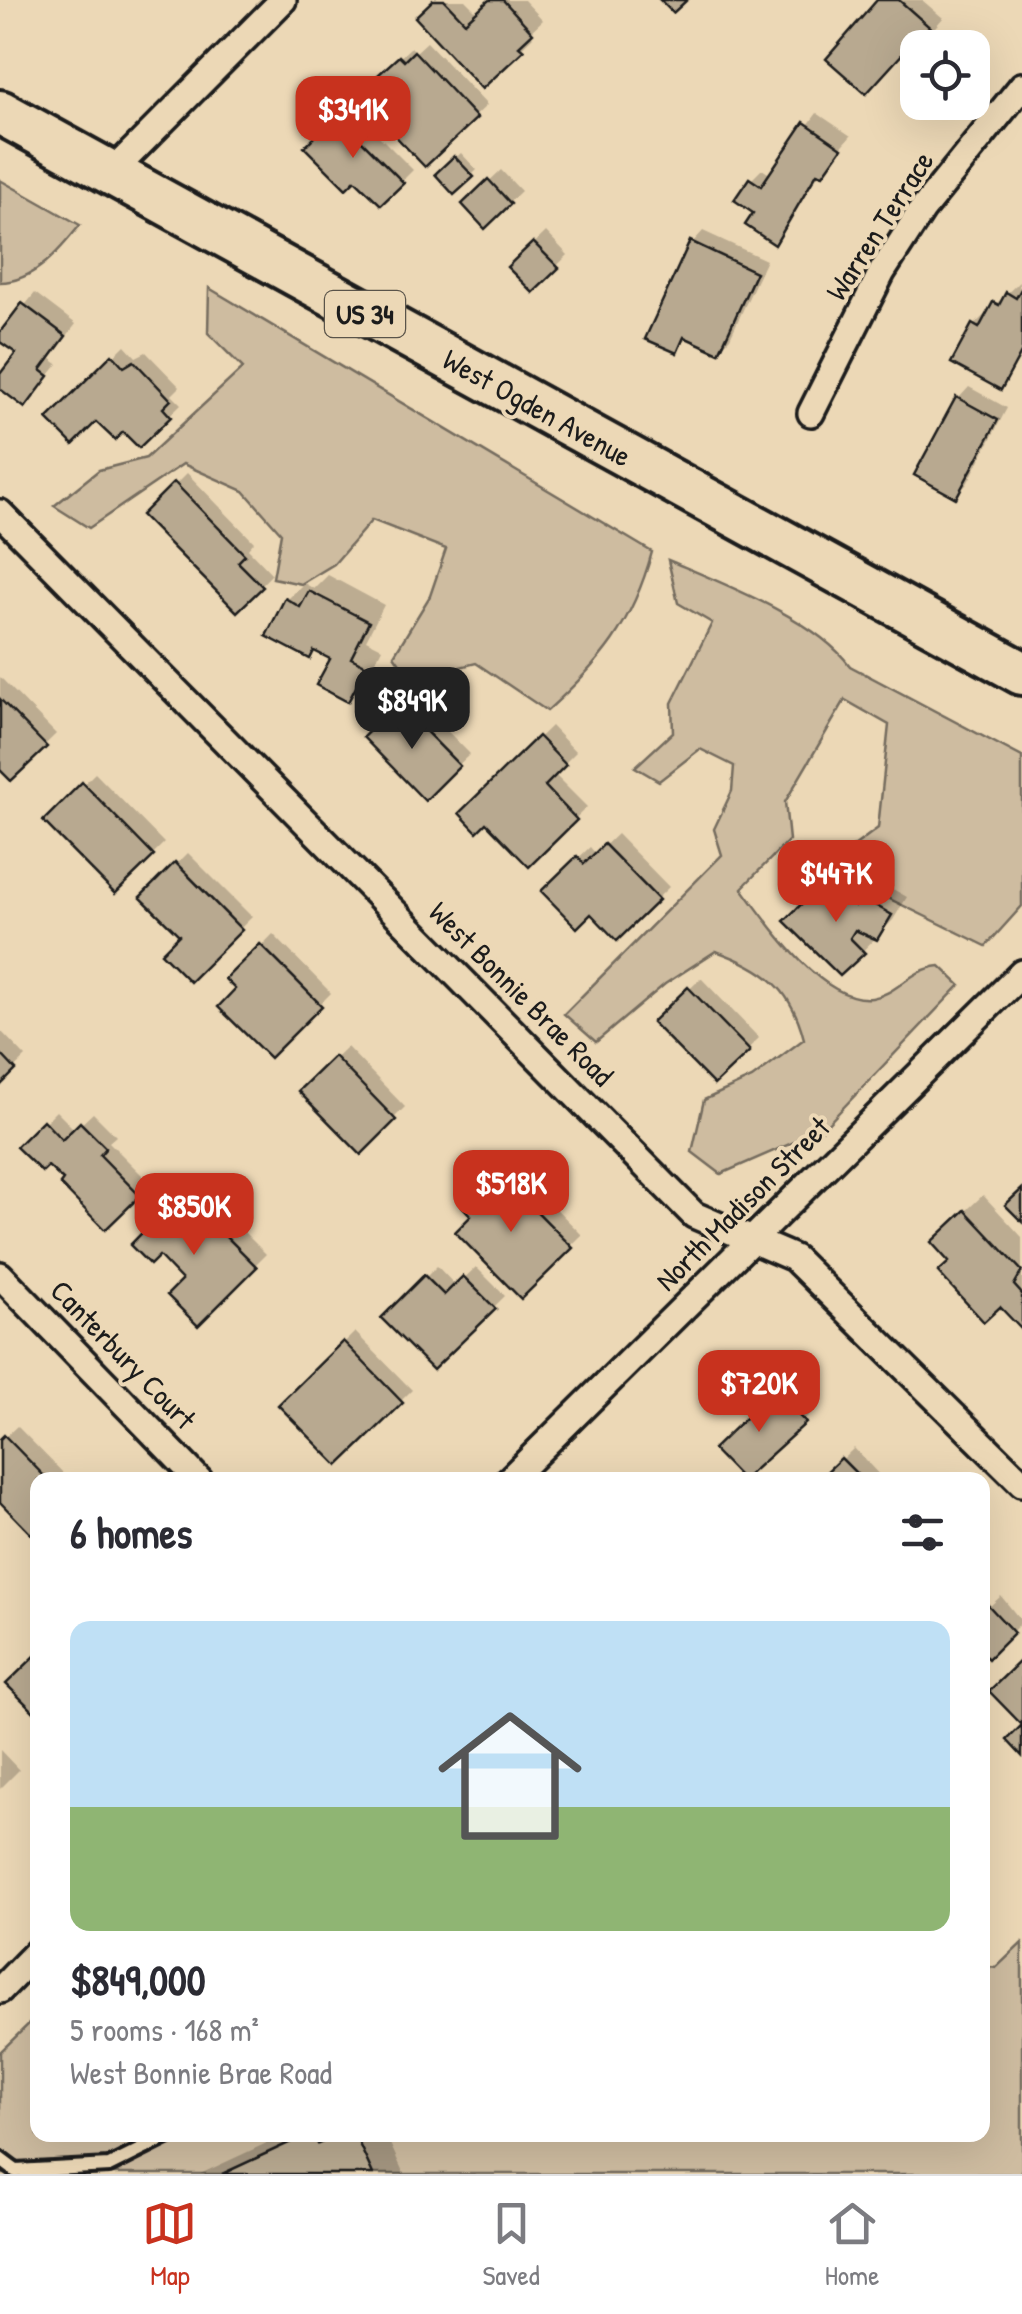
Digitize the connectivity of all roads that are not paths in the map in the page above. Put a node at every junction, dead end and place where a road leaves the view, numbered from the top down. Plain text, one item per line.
1 (283, 0) edge
2 (1022, 86) edge
3 (0, 112) edge
4 (110, 174) junction
5 (810, 413) dead end
6 (0, 513) edge
7 (1022, 673) edge
8 (1022, 973) edge
9 (754, 1238) junction
10 (0, 1275) edge
11 (192, 1472) edge
12 (516, 1472) edge
13 (1022, 1483) edge
14 (30, 1959) edge
15 (0, 1990) edge
16 (156, 2142) edge
17 (0, 2160) edge

1 - 4 street
2 - 5 street, Warren Terrace
3 - 4 main road, West Ogden Avenue / US 34
4 - 7 main road, West Ogden Avenue / US 34
6 - 9 street, West Bonnie Brae Road
8 - 9 street, North Madison Street
9 - 12 street, North Madison Street
9 - 13 street, West Bonnie Brae Road
10 - 11 street, Canterbury Court
14 - 15 street
16 - 17 lane

